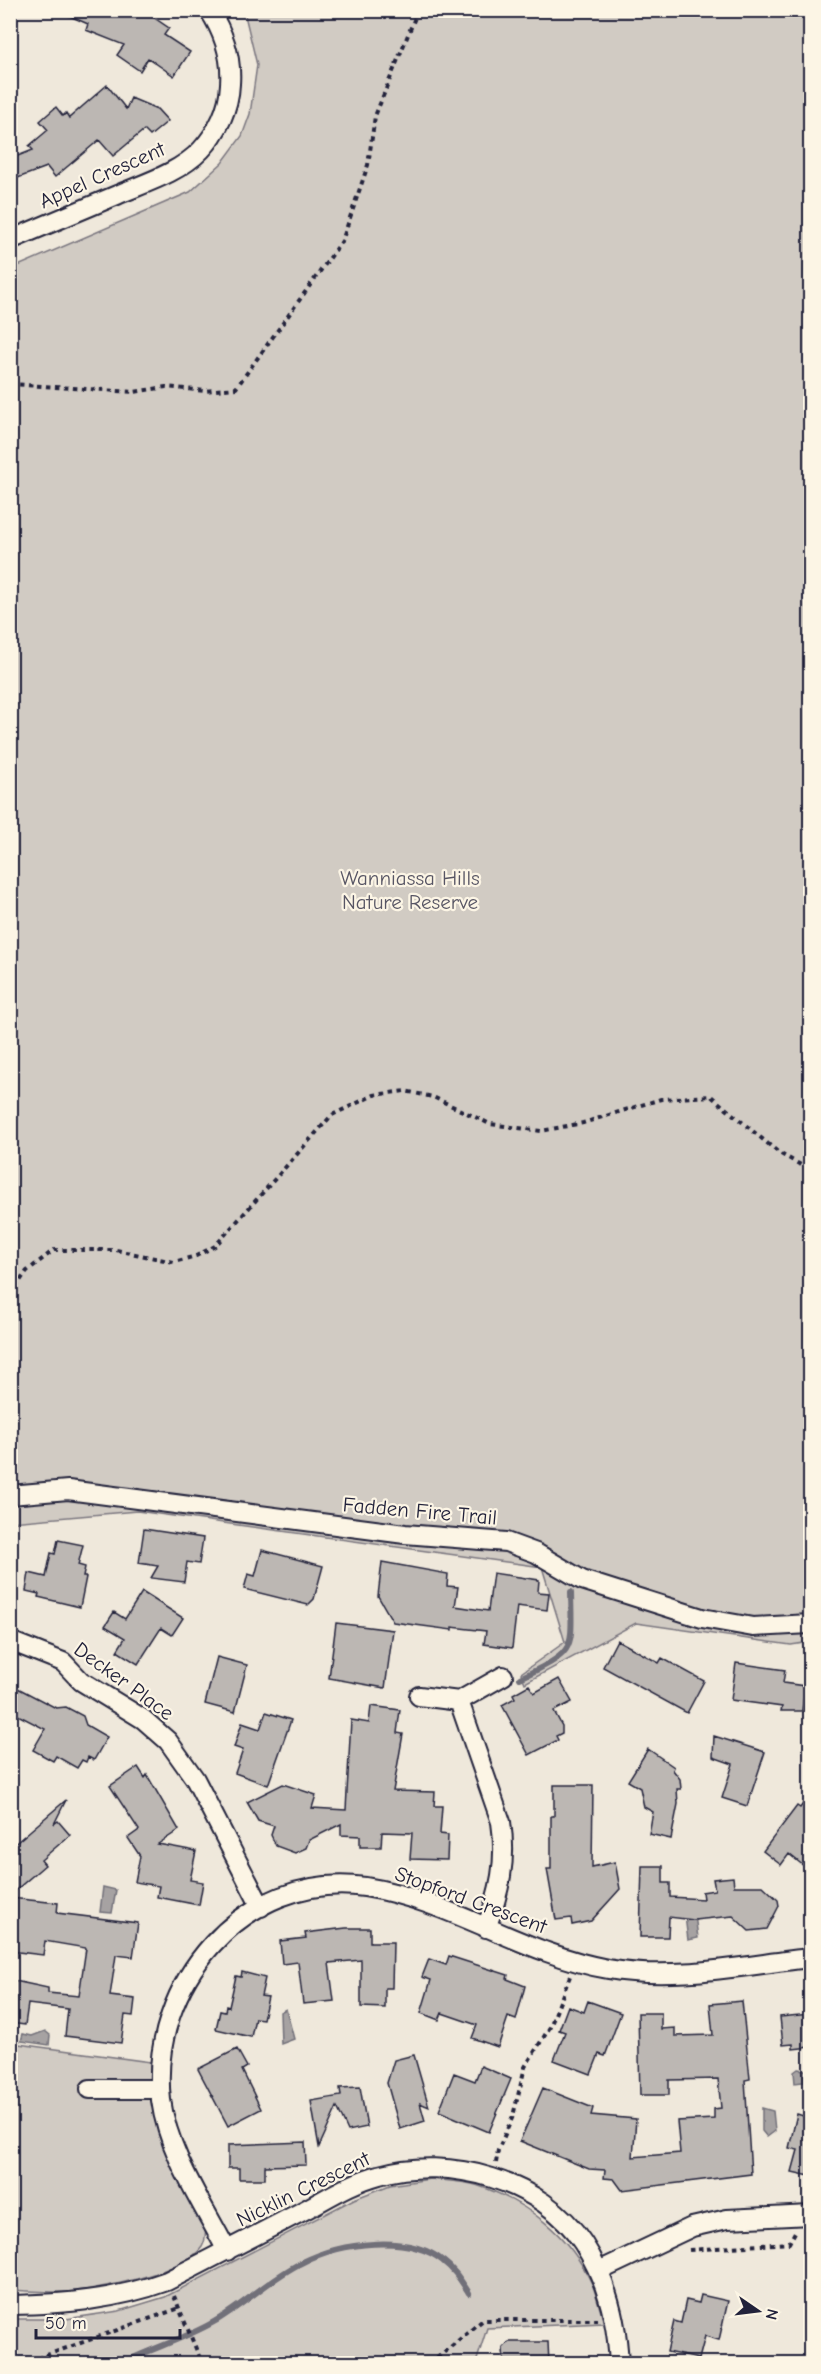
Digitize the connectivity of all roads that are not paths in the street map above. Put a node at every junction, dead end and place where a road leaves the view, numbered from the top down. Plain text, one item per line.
1 (209, 10) edge
2 (10, 240) edge
3 (10, 1495) edge
4 (810, 1624) edge
5 (10, 1641) edge
6 (503, 1676) dead end
7 (419, 1696) dead end
8 (459, 1701) junction
9 (261, 1907) junction
10 (486, 1928) junction
11 (810, 1958) edge
12 (160, 2089) junction
13 (90, 2090) dead end
14 (807, 2221) edge
15 (227, 2251) junction
16 (599, 2271) junction
17 (10, 2304) edge
18 (618, 2364) edge

1 - 2 street, Appel Crescent
3 - 4 street, Fadden Fire Trail
5 - 9 street, Decker Place
6 - 8 street
7 - 8 street
8 - 10 street
9 - 10 street, Stopford Crescent
9 - 12 street, Stopford Crescent
10 - 11 street, Stopford Crescent
12 - 13 street
12 - 15 street, Stopford Crescent
14 - 16 street
15 - 16 street, Nicklin Crescent
15 - 17 street, Nicklin Crescent
16 - 18 street, Nicklin Crescent

